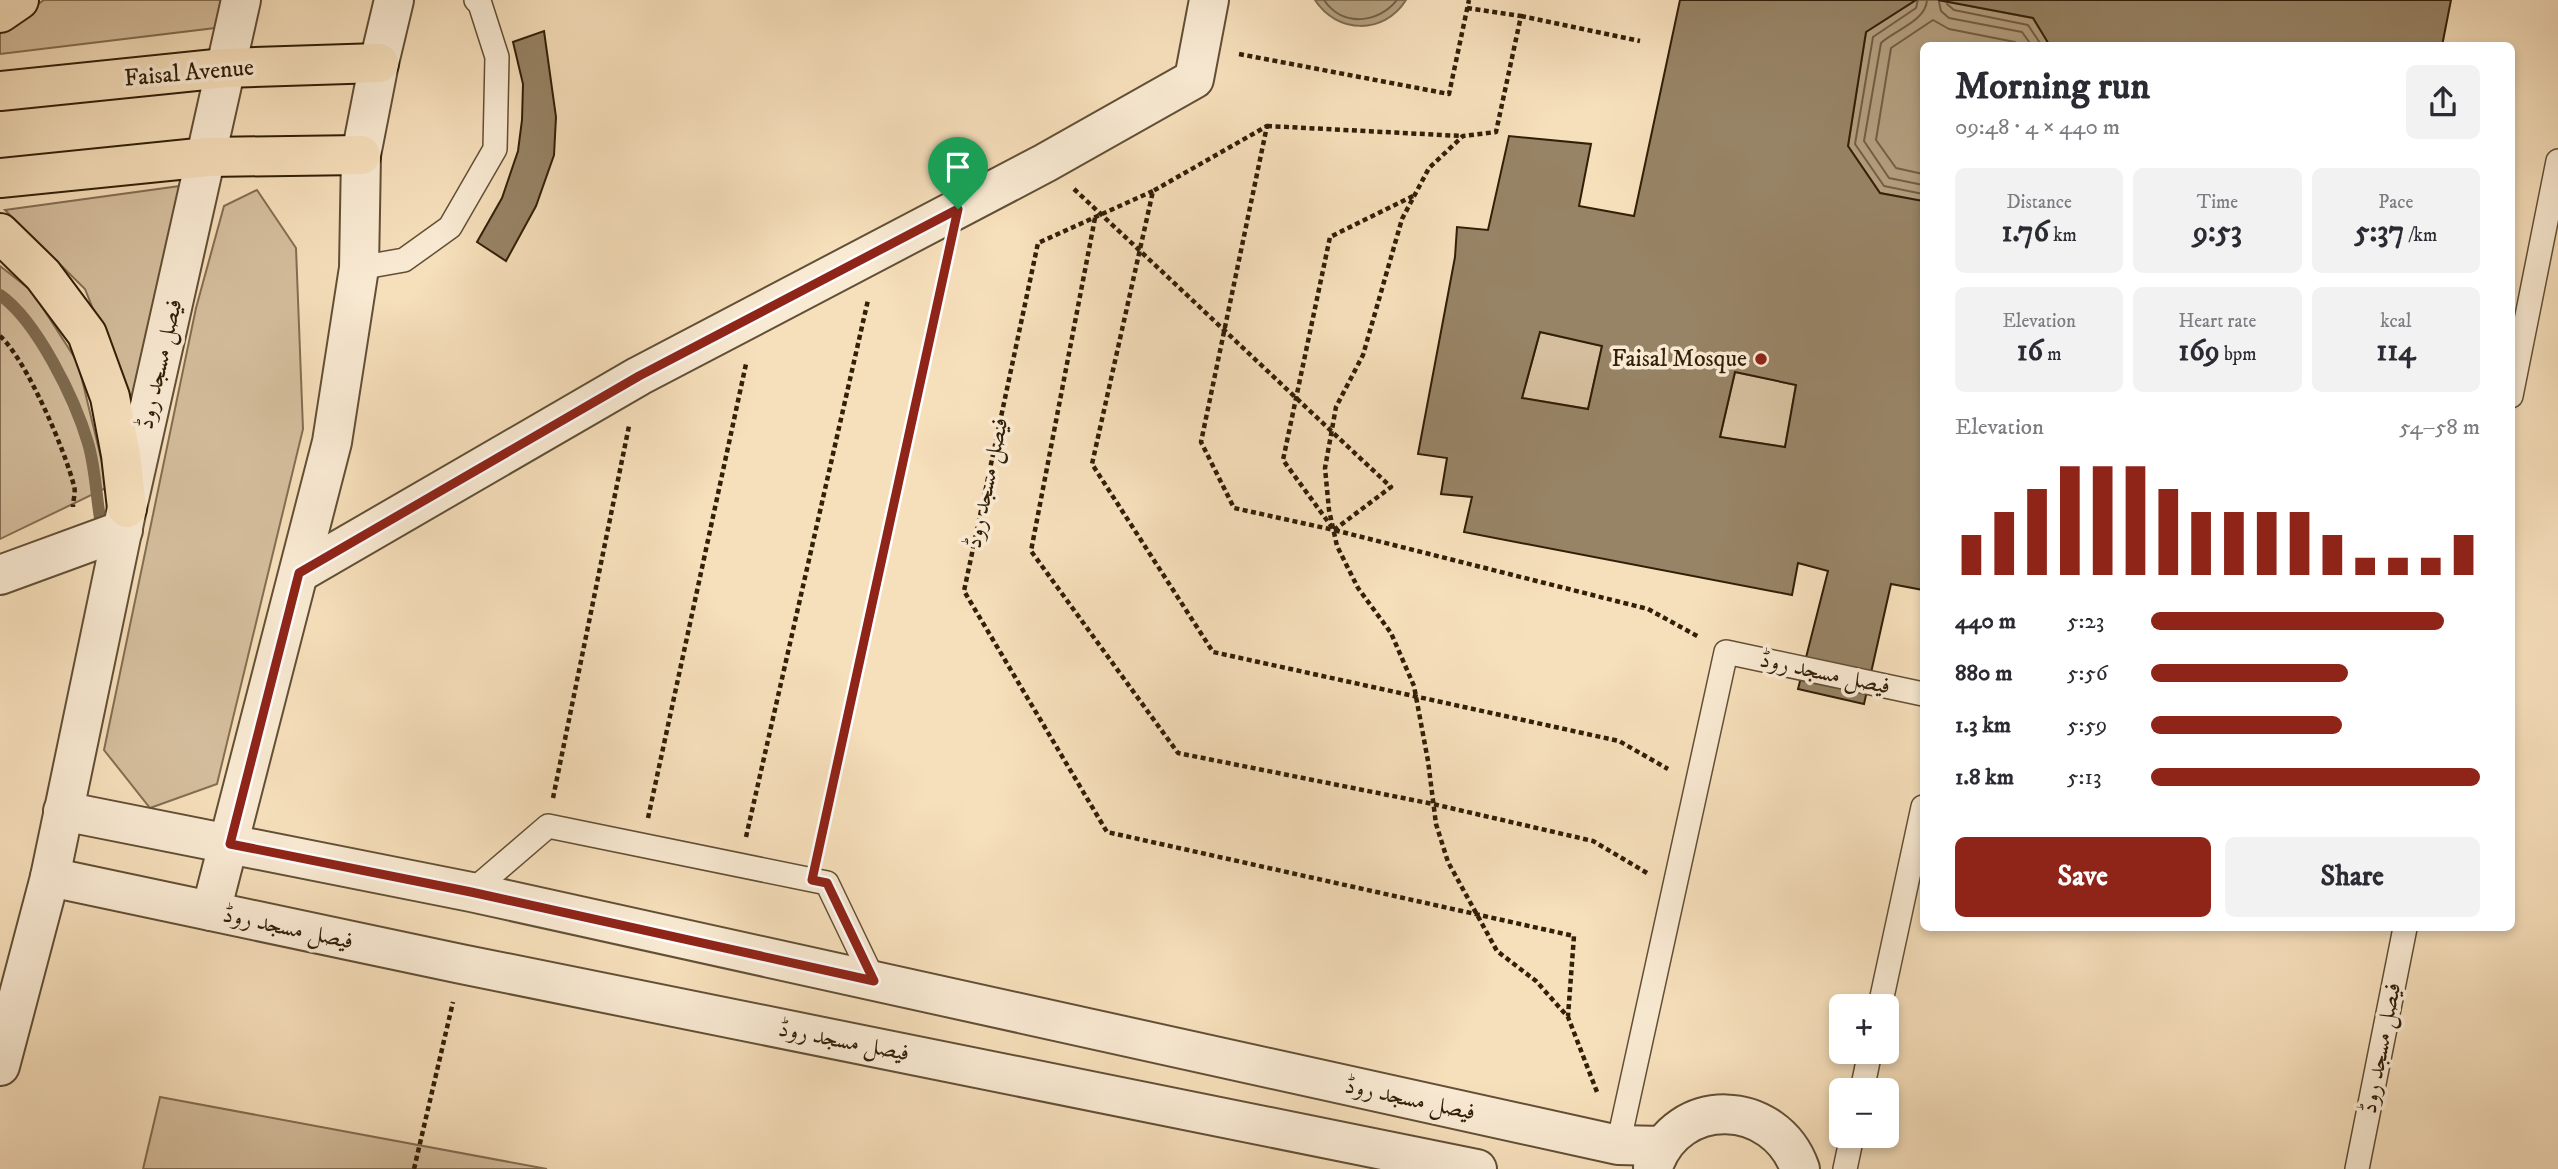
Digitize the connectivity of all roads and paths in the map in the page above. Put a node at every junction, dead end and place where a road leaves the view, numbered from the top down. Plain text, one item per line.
1 (19, 0) edge
2 (241, 0) edge
3 (394, 0) edge
4 (476, 0) edge
5 (1209, 0) edge
6 (1468, 0) edge
7 (1467, 8) junction
8 (0, 13) edge
9 (1521, 16) junction
10 (1640, 41) dead end
11 (1197, 62) junction
12 (379, 63) junction
13 (225, 68) junction
14 (0, 91) edge
15 (1268, 126) junction
16 (1463, 136) junction
17 (361, 155) junction
18 (208, 157) junction
19 (2558, 161) edge
20 (0, 178) edge
21 (1072, 188) dead end
22 (1153, 191) junction
23 (1414, 196) junction
24 (958, 209) junction
25 (1098, 215) junction
26 (0, 233) edge
27 (879, 249) junction
28 (1139, 251) junction
29 (359, 268) junction
30 (757, 314) junction
31 (1224, 331) junction
32 (0, 336) edge
33 (639, 376) junction
34 (2515, 376) edge
35 (1296, 398) junction
36 (1331, 431) junction
37 (125, 519) junction
38 (1334, 530) junction
39 (67, 550) junction
40 (299, 573) junction
41 (0, 575) edge
42 (1727, 652) junction
43 (1920, 693) edge
44 (1416, 696) junction
45 (1697, 785) junction
46 (1433, 804) junction
47 (63, 811) junction
48 (1920, 821) edge
49 (548, 826) junction
50 (230, 844) junction
51 (642, 846) junction
52 (739, 865) junction
53 (50, 877) junction
54 (812, 880) junction
55 (1674, 890) junction
56 (471, 892) junction
57 (211, 911) junction
58 (1477, 915) junction
59 (2404, 931) edge
60 (461, 964) junction
61 (874, 981) junction
62 (1883, 994) edge
63 (1568, 1017) junction
64 (0, 1066) edge
65 (1618, 1145) junction
66 (1849, 1148) edge
67 (1658, 1157) edge
68 (414, 1169) edge
69 (1477, 1169) edge
70 (1800, 1169) edge
71 (1845, 1169) edge
72 (2357, 1169) edge

1 - 8 main road
2 - 13 street, فیصل مسجد روڈ
3 - 12 street, فیصل مسجد روڈ
4 - 29 lane
5 - 11 street
6 - 7 path
7 - 9 path
7 - 11 path
9 - 10 path
9 - 16 path
11 - 24 street
12 - 13 main road, Faisal Avenue
12 - 17 street, فیصل مسجد روڈ
13 - 14 main road, Faisal Avenue
13 - 18 street, فیصل مسجد روڈ
15 - 16 path
15 - 22 path, فیصل مسجد روڈ
15 - 31 path, فیصل مسجد روڈ
16 - 23 path, فیصل مسجد روڈ
17 - 18 main road
17 - 29 street, فیصل مسجد روڈ
18 - 20 main road
18 - 37 street, فیصل مسجد روڈ
19 - 34 lane
21 - 25 path
22 - 25 path, فیصل مسجد روڈ
22 - 28 path
23 - 35 path, فیصل مسجد روڈ
23 - 36 path, فیصل مسجد روڈ
24 - 27 street
24 - 54 path
25 - 28 path
25 - 46 path
25 - 58 path, فیصل مسجد روڈ
26 - 37 main road
27 - 30 street
27 - 52 path
28 - 31 path
28 - 44 path
29 - 40 street, فیصل مسجد روڈ
30 - 33 street
30 - 51 path
31 - 35 path
31 - 38 path, فیصل مسجد روڈ
32 - 39 path
33 - 40 street
33 - 49 path
35 - 36 path
35 - 38 path, فیصل مسجد روڈ
36 - 38 path, فیصل مسجد روڈ
36 - 38 path
37 - 39 street
37 - 47 street, فیصل مسجد روڈ
38 - 42 path, فیصل مسجد روڈ
38 - 44 path, فیصل مسجد روڈ
39 - 41 street
40 - 50 street, فیصل مسجد روڈ
42 - 43 lane, فیصل مسجد روڈ
42 - 45 lane, فیصل مسجد روڈ
44 - 45 path
44 - 46 path, فیصل مسجد روڈ
45 - 55 lane, فیصل مسجد روڈ
46 - 55 path
46 - 58 path, فیصل مسجد روڈ
47 - 50 street, فیصل مسجد روڈ
47 - 53 street, فیصل مسجد روڈ
48 - 62 lane
49 - 51 lane
49 - 56 lane
50 - 56 street, فیصل مسجد روڈ
50 - 57 street, فیصل مسجد روڈ
51 - 52 lane
52 - 54 lane
53 - 57 street, فیصل مسجد روڈ
53 - 64 street, فیصل مسجد روڈ
54 - 61 lane
55 - 65 lane, فیصل مسجد روڈ
56 - 61 street, فیصل مسجد روڈ
57 - 60 street, فیصل مسجد روڈ
58 - 63 path, فیصل مسجد روڈ
58 - 63 path, فیصل مسجد روڈ
59 - 72 lane, فیصل مسجد روڈ
60 - 68 path
60 - 69 street, فیصل مسجد روڈ
61 - 65 street, فیصل مسجد روڈ
63 - 65 path, فیصل مسجد روڈ
65 - 67 street, فیصل مسجد روڈ
66 - 71 lane
67 - 70 street, فیصل مسجد روڈ

